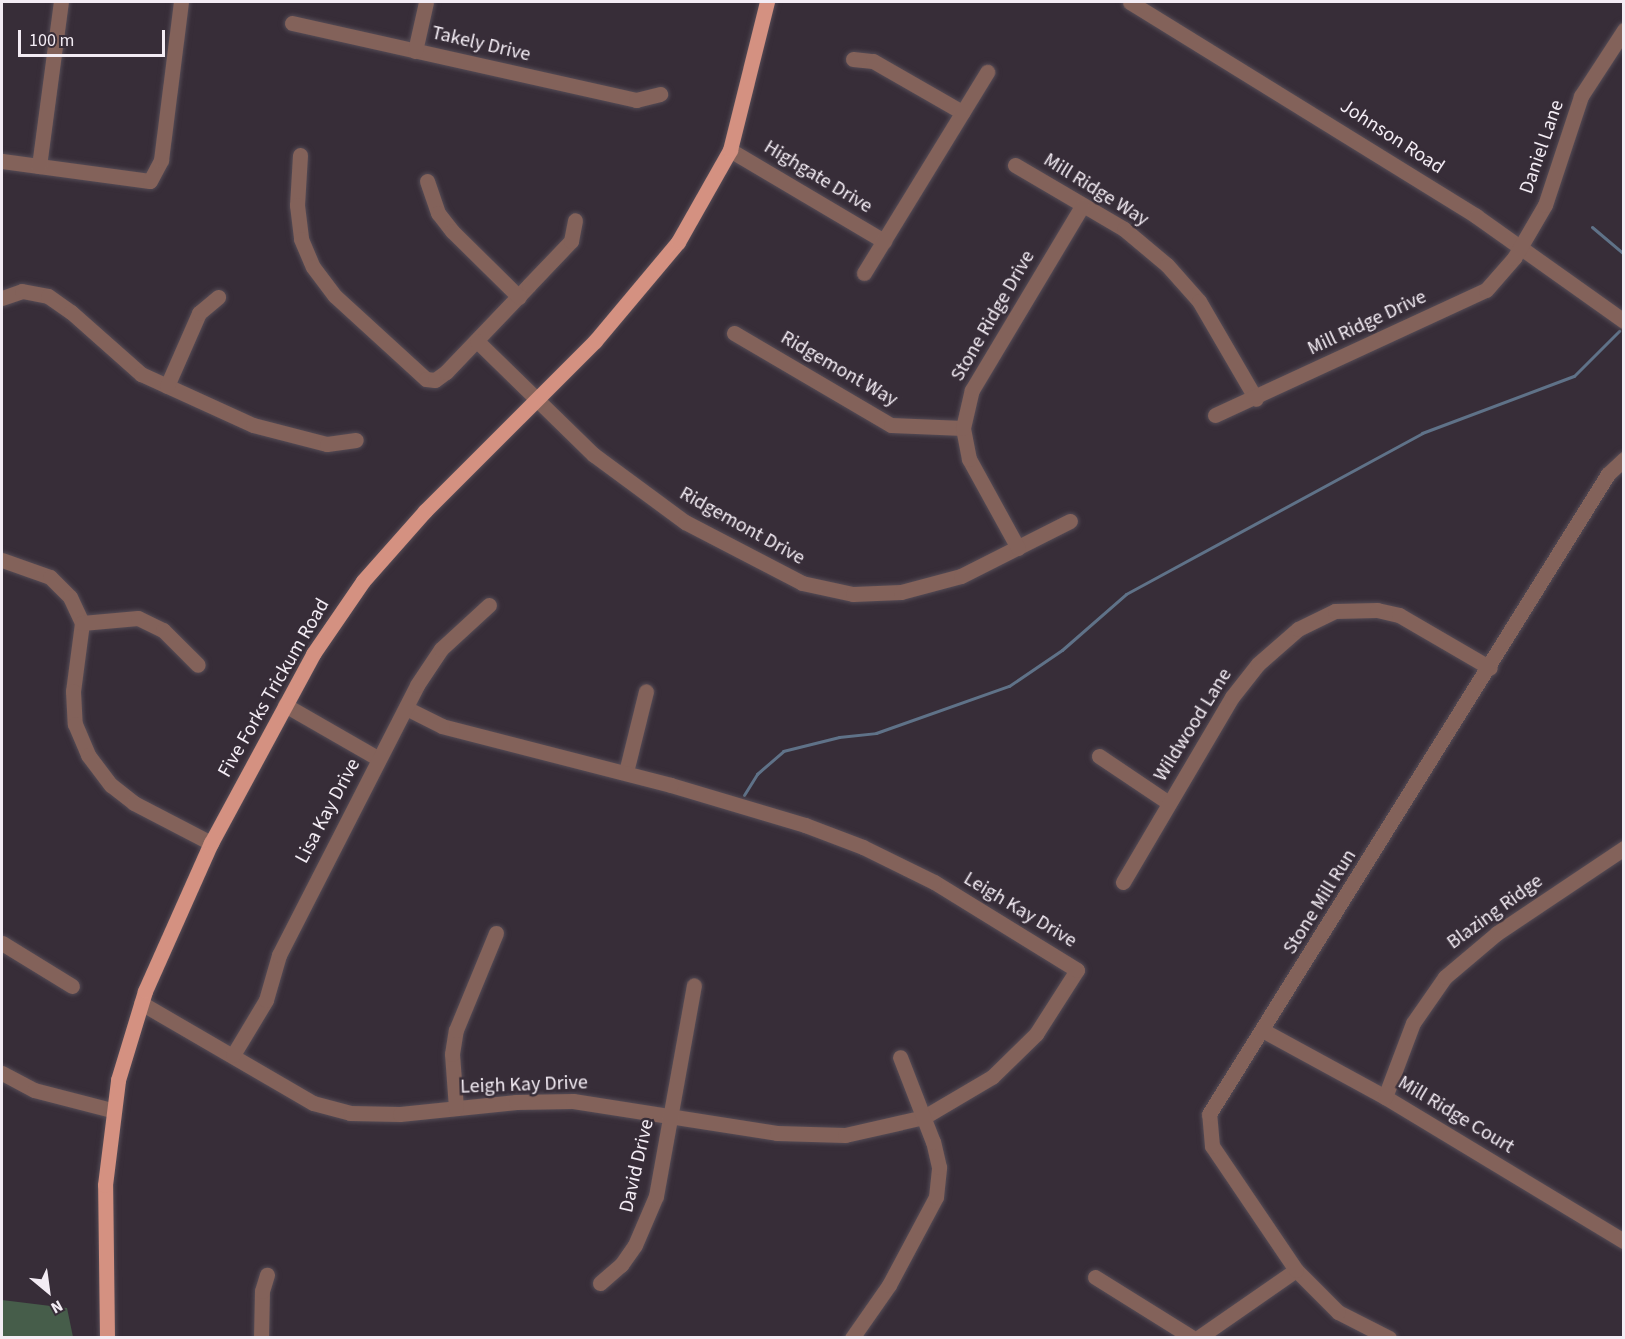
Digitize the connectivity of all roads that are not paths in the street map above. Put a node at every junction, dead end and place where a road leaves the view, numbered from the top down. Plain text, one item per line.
1 (61, 2) edge
2 (181, 2) edge
3 (426, 2) edge
4 (767, 2) edge
5 (1131, 2) edge
6 (292, 23) dead end
7 (1623, 30) edge
8 (415, 51) junction
9 (853, 59) dead end
10 (987, 72) dead end
11 (660, 94) dead end
12 (962, 112) junction
13 (730, 150) junction
14 (300, 155) dead end
15 (2, 161) edge
16 (1016, 165) dead end
17 (39, 166) junction
18 (427, 182) dead end
19 (1082, 207) junction
20 (575, 220) dead end
21 (884, 241) junction
22 (1519, 247) junction
23 (864, 273) dead end
24 (218, 297) dead end
25 (519, 297) junction
26 (2, 298) edge
27 (1623, 321) edge
28 (734, 333) dead end
29 (477, 341) junction
30 (167, 386) junction
31 (537, 397) junction
32 (1256, 399) junction
33 (1215, 414) dead end
34 (963, 428) junction
35 (356, 440) dead end
36 (1623, 459) edge
37 (1070, 521) dead end
38 (1018, 548) junction
39 (2, 560) edge
40 (489, 605) dead end
41 (82, 623) junction
42 (198, 665) dead end
43 (1490, 668) junction
44 (646, 691) dead end
45 (285, 705) junction
46 (406, 708) junction
47 (1099, 756) dead end
48 (379, 759) junction
49 (626, 772) junction
50 (1169, 803) junction
51 (211, 843) junction
52 (1623, 848) edge
53 (1123, 882) dead end
54 (496, 933) dead end
55 (2, 944) edge
56 (694, 985) dead end
57 (72, 986) dead end
58 (141, 1003) junction
59 (1264, 1030) junction
60 (233, 1055) junction
61 (900, 1057) dead end
62 (2, 1073) edge
63 (1385, 1097) junction
64 (456, 1108) junction
65 (112, 1110) junction
66 (670, 1114) junction
67 (924, 1117) junction
68 (1623, 1240) edge
69 (1296, 1270) junction
70 (267, 1275) dead end
71 (1095, 1276) dead end
72 (600, 1283) dead end
73 (1382, 1336) edge
74 (107, 1338) edge
75 (261, 1338) edge
76 (852, 1338) edge
77 (1193, 1338) edge
78 (1198, 1338) edge

1 - 17 street
2 - 17 street
3 - 8 street
4 - 13 main road, Five Forks Trickum Road
5 - 22 street, Johnson Road
6 - 8 street, Takely Drive
7 - 22 street, Daniel Lane
8 - 11 street, Takely Drive
9 - 12 street
10 - 12 street
12 - 21 street
13 - 21 street, Highgate Drive
13 - 31 main road, Five Forks Trickum Road
14 - 29 street
15 - 17 street
16 - 19 street, Mill Ridge Way
18 - 25 street
19 - 32 street, Mill Ridge Way
19 - 34 street, Stone Ridge Drive
20 - 25 street
21 - 23 street
22 - 27 street, Johnson Road
22 - 32 street, Mill Ridge Drive
24 - 30 street
25 - 29 street
26 - 30 street
28 - 34 street, Ridgemont Way
29 - 31 street, Ridgemont Drive
30 - 35 street
31 - 38 street, Ridgemont Drive
31 - 45 main road, Five Forks Trickum Road
32 - 33 street, Mill Ridge Drive
34 - 38 street, Stone Ridge Drive
36 - 43 street, Stone Mill Run
37 - 38 street, Ridgemont Drive
39 - 41 street
40 - 46 street, Lisa Kay Drive
41 - 42 street
41 - 51 street
43 - 50 street, Wildwood Lane
43 - 59 street, Stone Mill Run
44 - 49 street
45 - 48 street
45 - 51 main road, Five Forks Trickum Road
46 - 48 street, Lisa Kay Drive
46 - 49 street, Leigh Kay Drive
47 - 50 street
48 - 60 street, Lisa Kay Drive
49 - 67 street, Leigh Kay Drive
50 - 53 street, Wildwood Lane
51 - 58 main road, Five Forks Trickum Road
52 - 63 street, Blazing Ridge
54 - 64 street
55 - 57 street
56 - 66 street, David Drive
58 - 60 street, Leigh Kay Drive
58 - 65 main road, Five Forks Trickum Road
59 - 63 street, Mill Ridge Court
59 - 69 street, Stone Mill Run
60 - 64 street, Leigh Kay Drive
61 - 67 street
62 - 65 street
63 - 68 street, Mill Ridge Court
64 - 66 street, Leigh Kay Drive
65 - 74 main road, Five Forks Trickum Road
66 - 67 street, Leigh Kay Drive
66 - 72 street, David Drive
67 - 76 street
69 - 73 street, Stone Mill Run
69 - 78 street
70 - 75 street
71 - 77 street

